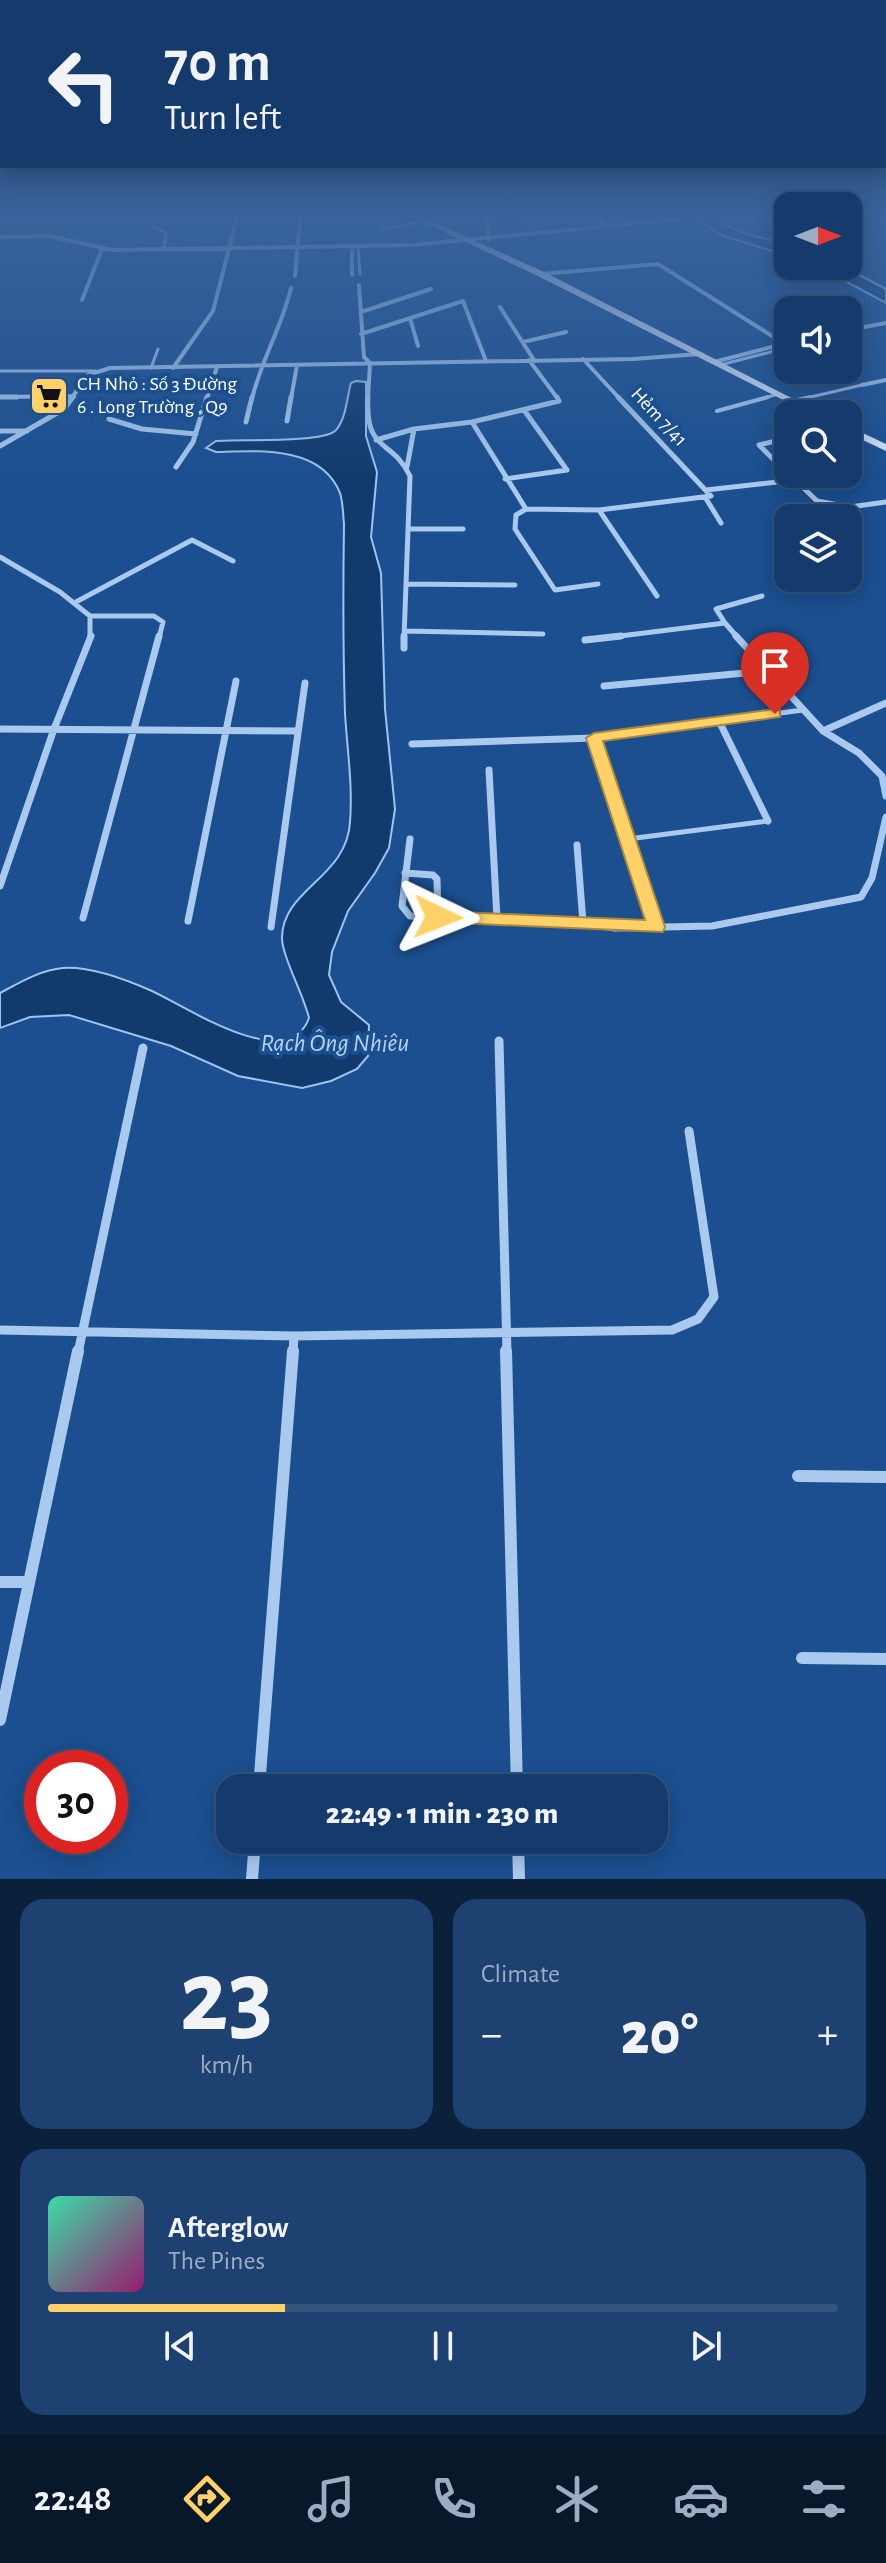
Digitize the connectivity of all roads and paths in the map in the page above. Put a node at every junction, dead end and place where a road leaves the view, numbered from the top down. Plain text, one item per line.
1 (215, 302) edge
2 (288, 302) edge
3 (360, 302) edge
4 (392, 302) edge
5 (458, 302) edge
6 (463, 302) edge
7 (596, 302) edge
8 (718, 302) edge
9 (500, 307) dead end
10 (361, 312) junction
11 (410, 318) junction
12 (886, 323) edge
13 (862, 327) edge
14 (566, 332) dead end
15 (361, 334) junction
16 (774, 337) edge
17 (523, 342) junction
18 (418, 346) dead end
19 (774, 347) edge
20 (158, 349) dead end
21 (699, 354) junction
22 (583, 359) junction
23 (532, 360) junction
24 (486, 361) junction
25 (370, 363) junction
26 (717, 363) junction
27 (297, 365) junction
28 (260, 366) junction
29 (217, 367) junction
30 (151, 368) junction
31 (173, 368) junction
32 (0, 371) edge
33 (96, 371) junction
34 (886, 380) edge
35 (862, 385) joint
36 (778, 394) junction
37 (74, 396) junction
38 (0, 397) edge
39 (790, 400) edge
40 (796, 400) edge
41 (524, 410) junction
42 (717, 411) dead end
43 (109, 419) dead end
44 (287, 421) dead end
45 (246, 422) dead end
46 (472, 422) junction
47 (414, 429) junction
48 (0, 431) edge
49 (28, 431) junction
50 (196, 434) junction
51 (862, 436) edge
52 (376, 440) junction
53 (774, 441) edge
54 (0, 446) edge
55 (886, 448) edge
56 (774, 460) edge
57 (176, 467) dead end
58 (407, 467) junction
59 (505, 479) junction
60 (774, 483) edge
61 (803, 488) edge
62 (708, 494) junction
63 (886, 502) edge
64 (834, 504) edge
65 (862, 505) edge
66 (526, 509) junction
67 (599, 510) junction
68 (721, 523) dead end
69 (408, 529) junction
70 (463, 529) dead end
71 (0, 557) edge
72 (233, 561) dead end
73 (407, 584) junction
74 (598, 584) dead end
75 (515, 585) dead end
76 (657, 596) dead end
77 (762, 596) dead end
78 (74, 603) junction
79 (90, 616) junction
80 (725, 623) junction
81 (406, 631) junction
82 (543, 634) dead end
83 (585, 640) dead end
84 (404, 648) dead end
85 (766, 671) junction
86 (236, 681) dead end
87 (305, 683) dead end
88 (604, 686) dead end
89 (886, 703) edge
90 (803, 710) junction
91 (719, 721) junction
92 (0, 729) edge
93 (54, 729) junction
94 (136, 730) junction
95 (225, 731) junction
96 (298, 731) junction
97 (823, 731) junction
98 (594, 738) junction
99 (412, 744) dead end
100 (489, 770) dead end
101 (886, 796) edge
102 (886, 817) edge
103 (768, 821) joint
104 (410, 839) dead end
105 (628, 839) junction
106 (577, 845) dead end
107 (405, 873) junction
108 (0, 886) edge
109 (438, 917) junction
110 (83, 918) dead end
111 (497, 919) junction
112 (188, 921) dead end
113 (583, 923) junction
114 (271, 927) dead end
115 (656, 927) junction
116 (499, 1041) dead end
117 (143, 1048) dead end
118 (689, 1131) dead end
119 (0, 1330) edge
120 (82, 1331) junction
121 (505, 1334) junction
122 (294, 1336) junction
123 (798, 1476) dead end
124 (886, 1477) edge
125 (0, 1582) edge
126 (29, 1582) junction
127 (802, 1658) dead end
128 (886, 1659) edge
129 (0, 1720) edge
130 (260, 1774) edge
131 (517, 1774) edge
132 (254, 1854) edge
133 (518, 1854) edge
134 (252, 1879) edge
135 (519, 1879) edge

1 - 31 street
2 - 28 street
3 - 10 street
4 - 10 street
5 - 11 street
6 - 24 street
7 - 21 main road
8 - 16 street
9 - 17 street
10 - 15 street
11 - 15 street
11 - 18 street
12 - 13 street
14 - 17 street
15 - 25 street
17 - 23 street
19 - 26 street
20 - 30 lane
21 - 22 street
21 - 26 main road
22 - 23 street
22 - 62 street, Hẻm 7/41
23 - 24 street
23 - 41 street
24 - 25 street
25 - 27 street
25 - 52 street
26 - 36 main road
27 - 28 street
27 - 44 street
28 - 29 street
28 - 45 street
29 - 31 street
29 - 50 street
30 - 31 street
30 - 33 street
32 - 33 lane
33 - 37 street
34 - 35 street
35 - 40 lane
36 - 39 main road
36 - 42 lane
37 - 38 street
37 - 49 street
41 - 46 street
41 - 59 street
43 - 50 street
46 - 47 street
46 - 59 street
47 - 52 street
47 - 58 street
48 - 49 street
49 - 54 street
50 - 57 street
51 - 55 main road
52 - 58 street
53 - 56 street
58 - 69 street
59 - 66 street
60 - 62 street
61 - 64 street
62 - 67 street
62 - 68 street, Hẻm 7/41
63 - 65 street
66 - 67 street
66 - 74 street
67 - 76 street
69 - 70 street
69 - 73 street
71 - 78 street
72 - 78 street
73 - 75 street
73 - 81 street
77 - 80 street
78 - 79 street
79 - 93 street
79 - 94 street
80 - 83 street
80 - 85 street
81 - 82 street
81 - 84 street
85 - 88 street
85 - 90 street
86 - 95 street
87 - 96 street
89 - 97 street
90 - 91 lane
90 - 97 street
91 - 98 street
91 - 103 street
92 - 93 street
93 - 94 street
93 - 108 street
94 - 95 street
94 - 110 street
95 - 96 street
95 - 112 street
96 - 114 street
97 - 101 street
98 - 99 street
98 - 105 street
100 - 111 street
102 - 115 street
103 - 105 lane
104 - 107 street
105 - 115 street
106 - 113 street
107 - 109 street
107 - 109 street
109 - 111 street
111 - 113 street
113 - 115 street
116 - 121 street
117 - 120 street
118 - 121 street
119 - 120 street
120 - 122 street
120 - 126 street
121 - 122 street
121 - 131 street
122 - 130 street
123 - 124 street
125 - 126 street
126 - 129 street
127 - 128 street
132 - 134 street
133 - 135 street

